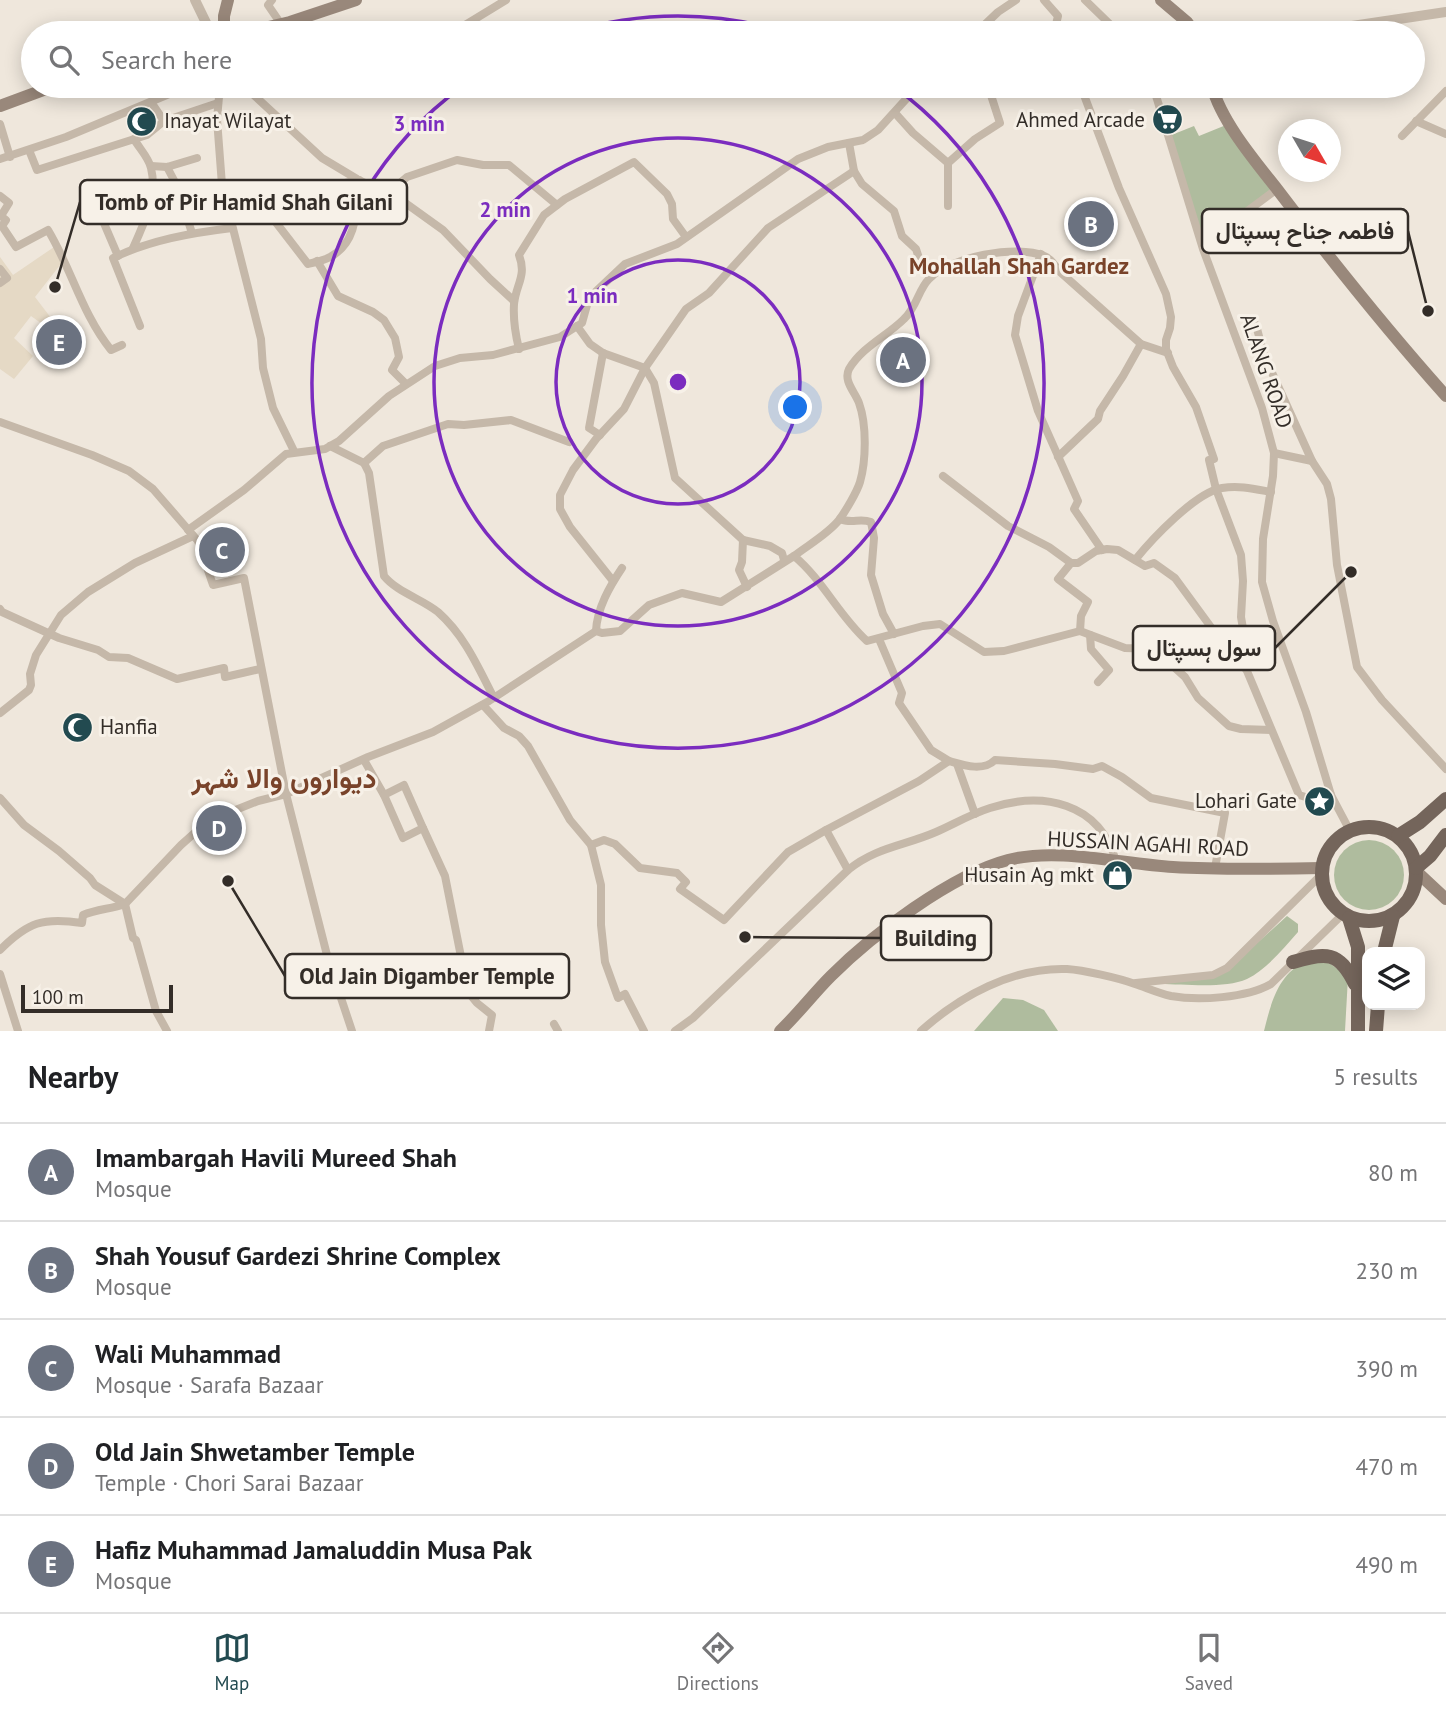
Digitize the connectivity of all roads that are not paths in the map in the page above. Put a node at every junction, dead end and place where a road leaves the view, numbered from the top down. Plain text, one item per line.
1 (195, 0) edge
2 (229, 0) edge
3 (272, 0) edge
4 (356, 0) edge
5 (506, 0) edge
6 (1016, 0) edge
7 (1044, 0) edge
8 (1085, 0) edge
9 (1161, 0) edge
10 (1446, 12) edge
11 (205, 21) edge
12 (224, 21) edge
13 (279, 21) edge
14 (290, 21) edge
15 (472, 21) edge
16 (988, 21) edge
17 (1057, 21) edge
18 (1107, 21) edge
19 (1186, 21) edge
20 (1386, 21) edge
21 (1446, 91) edge
22 (22, 98) edge
23 (160, 98) edge
24 (219, 98) edge
25 (257, 98) edge
26 (908, 98) edge
27 (992, 98) edge
28 (1085, 98) edge
29 (1157, 98) edge
30 (1218, 98) edge
31 (151, 102) junction
32 (218, 103) junction
33 (0, 106) edge
34 (895, 113) junction
35 (164, 121) junction
36 (1416, 121) junction
37 (0, 124) edge
38 (1446, 134) edge
39 (1402, 136) dead end
40 (134, 139) junction
41 (849, 143) junction
42 (29, 150) junction
43 (10, 156) junction
44 (197, 158) dead end
45 (0, 159) edge
46 (948, 163) junction
47 (151, 166) junction
48 (167, 167) junction
49 (854, 171) junction
50 (359, 180) junction
51 (1277, 189) junction
52 (387, 194) junction
53 (0, 196) edge
54 (267, 198) junction
55 (226, 201) junction
56 (91, 202) dead end
57 (557, 205) junction
58 (948, 206) dead end
59 (232, 228) junction
60 (192, 233) junction
61 (687, 237) junction
62 (1203, 244) junction
63 (134, 248) junction
64 (1041, 254) junction
65 (118, 256) junction
66 (317, 261) junction
67 (0, 270) edge
68 (932, 276) junction
69 (0, 283) edge
70 (514, 300) junction
71 (1256, 325) dead end
72 (140, 326) dead end
73 (577, 326) junction
74 (1141, 344) junction
75 (122, 345) dead end
76 (519, 349) junction
77 (603, 353) junction
78 (1168, 353) junction
79 (645, 368) junction
80 (406, 384) junction
81 (1446, 396) edge
82 (0, 422) edge
83 (600, 435) junction
84 (569, 442) dead end
85 (330, 446) junction
86 (294, 451) junction
87 (1274, 453) junction
88 (1059, 457) junction
89 (1312, 461) junction
90 (364, 463) junction
91 (943, 476) dead end
92 (1216, 489) junction
93 (1271, 492) junction
94 (840, 519) junction
95 (193, 536) junction
96 (743, 540) junction
97 (1102, 550) junction
98 (794, 556) junction
99 (785, 560) junction
100 (1135, 560) junction
101 (1070, 563) junction
102 (622, 568) dead end
103 (613, 581) junction
104 (747, 587) junction
105 (0, 609) edge
106 (596, 631) junction
107 (1080, 631) junction
108 (49, 634) junction
109 (894, 634) junction
110 (1090, 635) junction
111 (879, 639) junction
112 (1233, 651) junction
113 (260, 669) junction
114 (1098, 682) dead end
115 (495, 698) junction
116 (483, 705) junction
117 (0, 713) edge
118 (1271, 730) junction
119 (364, 760) junction
120 (953, 762) junction
121 (1446, 769) edge
122 (286, 794) junction
123 (1331, 794) junction
124 (384, 795) junction
125 (0, 798) edge
126 (1446, 799) edge
127 (975, 814) junction
128 (423, 828) junction
129 (826, 830) junction
130 (1350, 831) junction
131 (1446, 835) edge
132 (1398, 836) junction
133 (591, 845) junction
134 (1116, 861) junction
135 (1215, 868) junction
136 (848, 870) junction
137 (1417, 870) junction
138 (1322, 871) junction
139 (1446, 899) edge
140 (125, 904) junction
141 (1346, 916) junction
142 (1392, 916) junction
143 (1385, 947) edge
144 (0, 950) edge
145 (1293, 962) junction
146 (0, 974) edge
147 (1133, 983) junction
148 (1357, 989) junction
149 (1378, 1010) edge
150 (18, 1031) edge
151 (167, 1031) edge
152 (352, 1031) edge
153 (489, 1031) edge
154 (644, 1031) edge
155 (675, 1031) edge
156 (780, 1031) edge
157 (921, 1031) edge
158 (1358, 1031) edge
159 (1376, 1031) edge

1 - 11 street
2 - 12 main road
3 - 13 street
4 - 14 main road
5 - 15 street
6 - 16 street
7 - 17 street
8 - 18 street
9 - 19 main road
10 - 20 street
21 - 36 street
22 - 33 main road
23 - 31 street
24 - 32 street
25 - 50 street
26 - 34 street
27 - 46 street
28 - 78 street
29 - 62 street, ALANG ROAD
30 - 51 main road
31 - 35 street
31 - 42 street
32 - 35 street
32 - 55 street
34 - 41 street
34 - 46 street
35 - 40 street
36 - 38 street
36 - 39 street
37 - 43 street
40 - 42 street
40 - 47 street
41 - 49 street
41 - 61 street
42 - 43 street
43 - 45 street
44 - 48 street
46 - 58 street
47 - 48 street
47 - 63 street
48 - 60 street
49 - 68 street
49 - 79 street
50 - 52 street
50 - 54 street
50 - 66 street
51 - 62 street
51 - 81 main road
52 - 57 street
52 - 70 street
53 - 75 street
54 - 55 street
54 - 66 street
55 - 59 street
56 - 65 street
57 - 61 street
57 - 70 street
59 - 60 street
59 - 86 street
60 - 63 street
61 - 73 street
62 - 87 street, ALANG ROAD
63 - 65 street
64 - 68 street
64 - 74 street
64 - 88 street
65 - 72 street
66 - 80 street
67 - 69 street
68 - 94 street
70 - 76 street
71 - 89 street
73 - 76 street
73 - 77 street
74 - 78 street
74 - 88 street
76 - 80 street
77 - 79 street
77 - 83 street
78 - 92 street
79 - 83 street
79 - 96 street
80 - 85 street
82 - 95 street
83 - 103 street
84 - 90 street
85 - 86 street
85 - 90 street
86 - 95 street
87 - 89 street
87 - 93 street, ALANG ROAD
88 - 97 street
89 - 121 street
90 - 115 street
91 - 101 street
92 - 93 street
92 - 100 street
92 - 112 street
93 - 123 street, ALANG ROAD
94 - 98 street
94 - 109 street
95 - 108 street
95 - 113 street
96 - 99 street
96 - 104 street
97 - 100 street
97 - 101 street
98 - 99 street
98 - 111 street
99 - 104 street
100 - 112 street
101 - 107 street
102 - 103 street
103 - 106 street
104 - 106 street
105 - 108 street
106 - 115 street
107 - 109 street
107 - 110 street
108 - 113 street
108 - 117 street
109 - 111 street
110 - 114 street
110 - 118 street
111 - 120 street
112 - 118 street
113 - 122 street
115 - 116 street
116 - 119 street
116 - 133 street
118 - 123 street
119 - 122 street
119 - 124 street
120 - 127 street
120 - 129 street
120 - 135 street
122 - 140 street
122 - 152 street
123 - 130 street, ALANG ROAD
124 - 128 street
124 - 128 street
125 - 140 street
126 - 132 main road
127 - 134 street
127 - 136 street
128 - 153 street
129 - 133 street
129 - 136 street
130 - 132 main road
130 - 138 main road
131 - 137 main road
132 - 137 main road
133 - 154 street
134 - 135 main road, HUSSAIN AGAHI ROAD
134 - 156 main road, HUSSAIN AGAHI ROAD
135 - 138 main road, HUSSAIN AGAHI ROAD
136 - 155 street
137 - 139 main road
137 - 142 main road
138 - 141 main road
138 - 147 street
140 - 144 street
140 - 151 street
141 - 142 main road
141 - 145 street
141 - 148 main road
142 - 143 main road
145 - 147 street
145 - 148 main road
146 - 150 street
147 - 157 street
148 - 158 main road
149 - 159 main road

